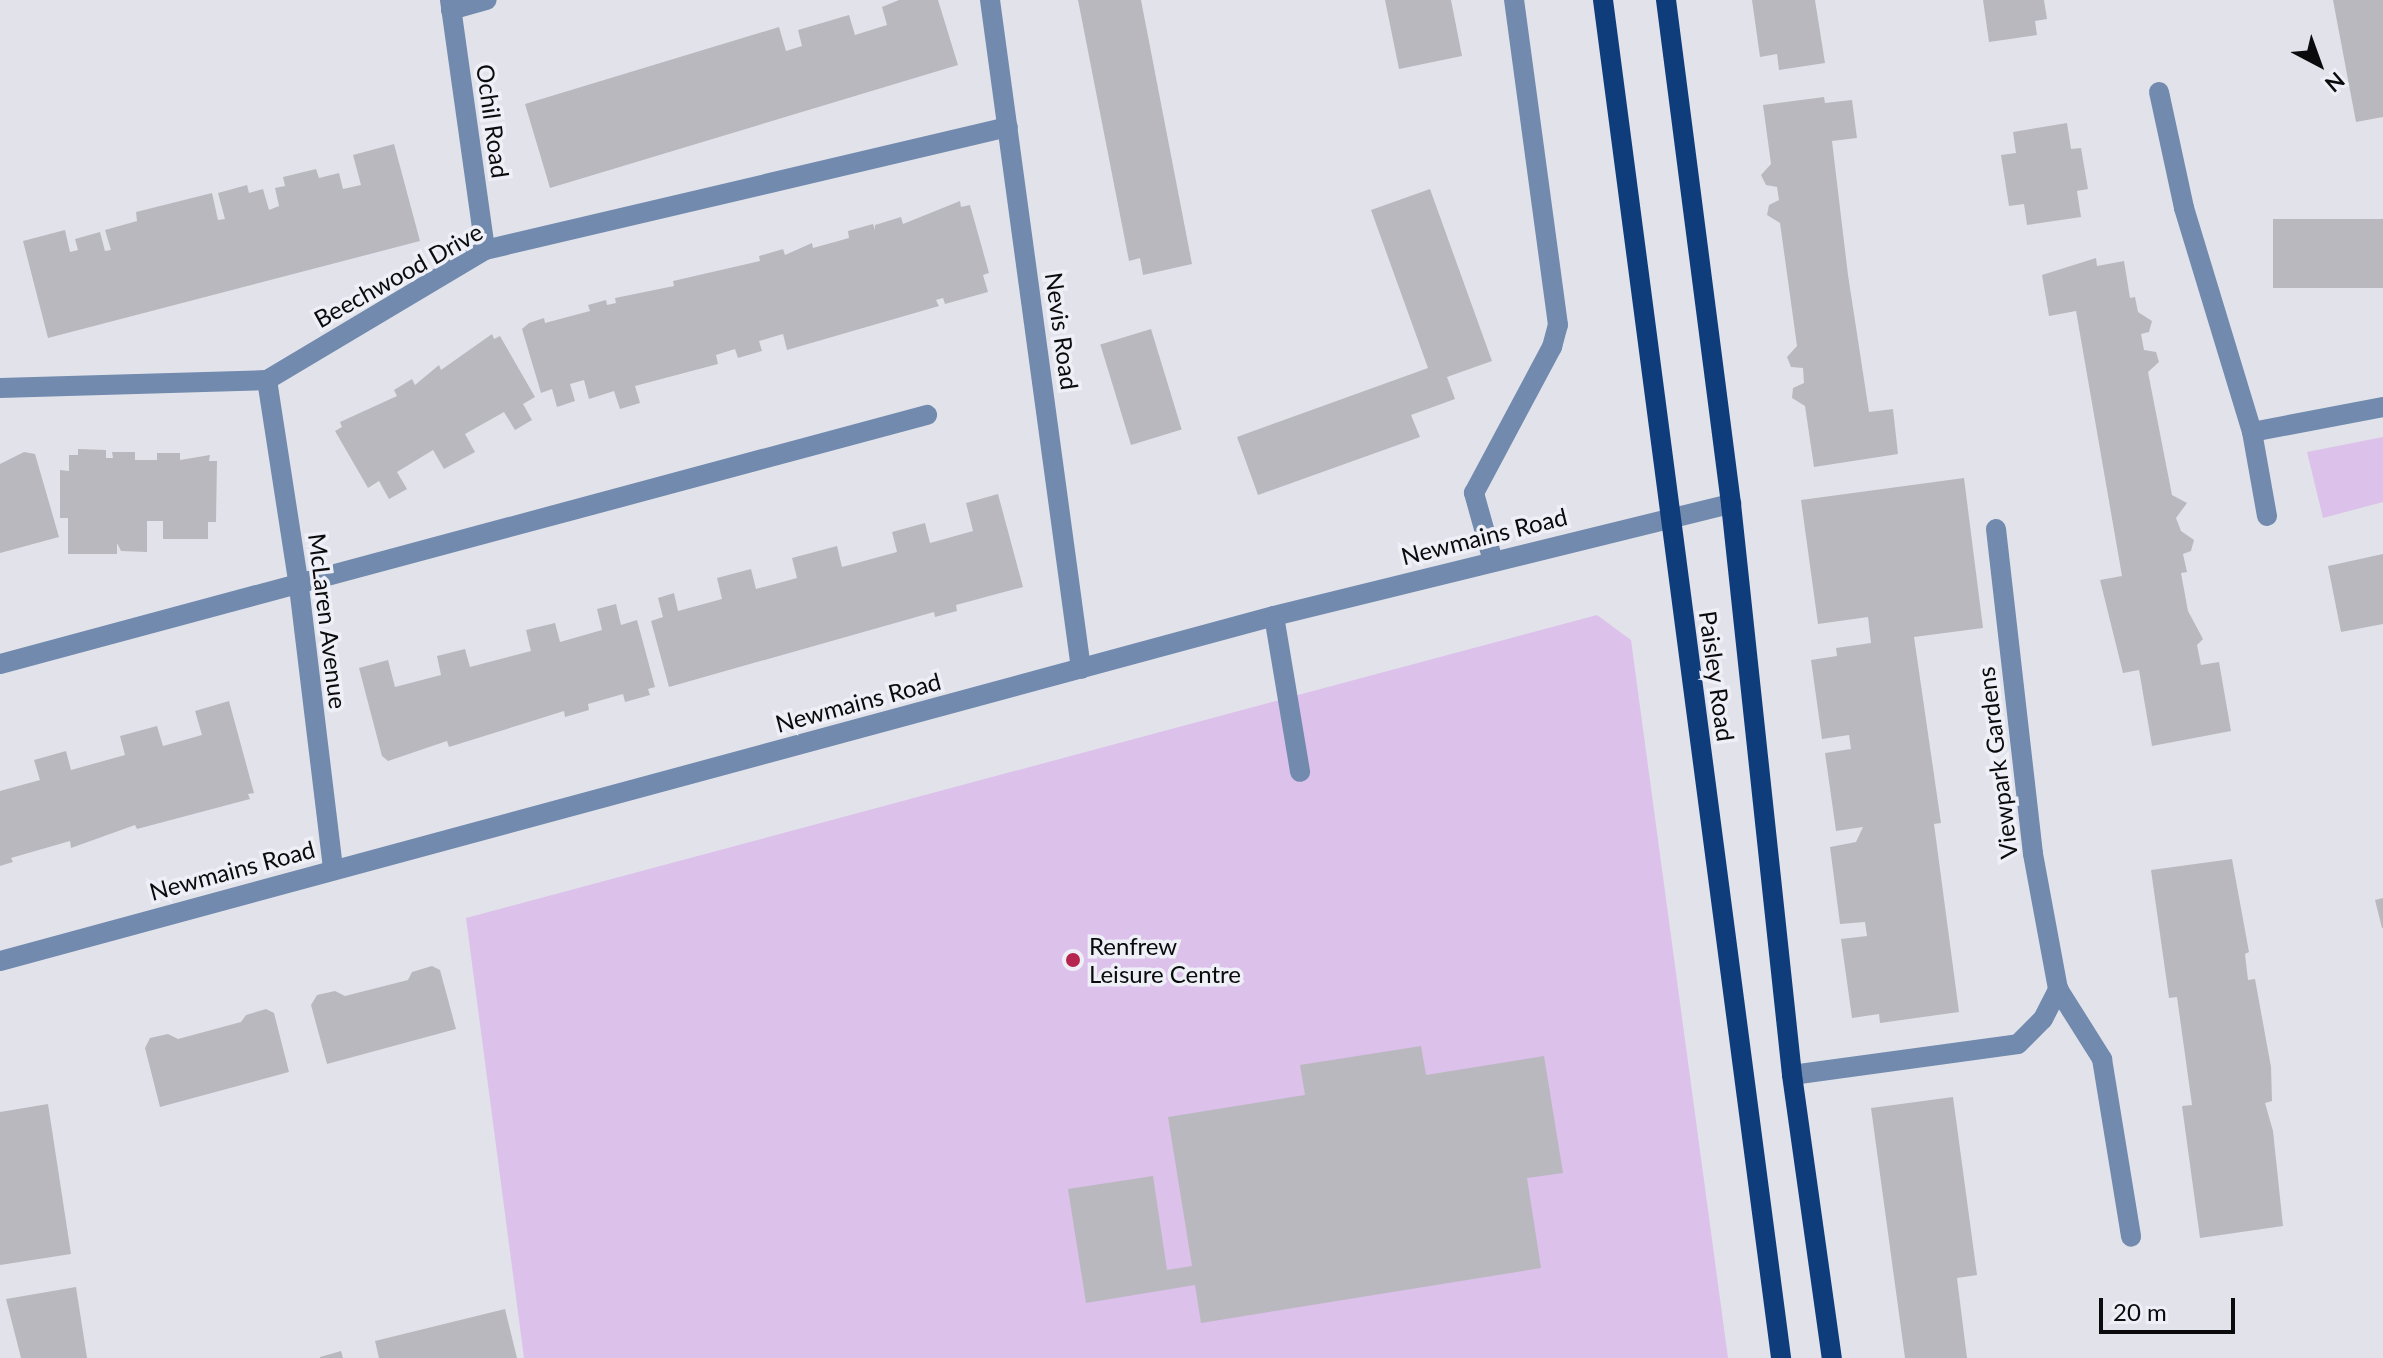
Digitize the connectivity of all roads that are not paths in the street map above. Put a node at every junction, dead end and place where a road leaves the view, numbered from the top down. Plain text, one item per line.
1 (487, 0) edge
2 (990, 0) edge
3 (1514, 0) edge
4 (1603, 0) edge
5 (1666, 0) edge
6 (451, 5) edge
7 (2159, 92) dead end
8 (1008, 127) junction
9 (485, 250) junction
10 (267, 380) junction
11 (1, 382) edge
12 (2383, 407) edge
13 (927, 415) dead end
14 (2252, 432) junction
15 (1731, 504) junction
16 (1670, 516) junction
17 (2267, 516) dead end
18 (1996, 529) dead end
19 (1493, 561) junction
20 (299, 587) junction
21 (1274, 616) junction
22 (0, 664) edge
23 (1081, 669) junction
24 (1300, 772) dead end
25 (333, 869) junction
26 (0, 961) edge
27 (2058, 989) junction
28 (1792, 1075) junction
29 (2131, 1237) dead end
30 (1781, 1358) edge
31 (1832, 1358) edge

1 - 6 street
2 - 8 street, Nevis Road
3 - 19 street
4 - 16 main road, Paisley Road
5 - 15 main road, Paisley Road
6 - 9 street, Ochil Road
7 - 14 street
8 - 9 street, Beechwood Drive
8 - 23 street, Nevis Road
9 - 10 street, Beechwood Drive
10 - 11 street, Beechwood Drive
10 - 20 street, McLaren Avenue
12 - 14 street
13 - 20 street
14 - 17 street
15 - 16 street, Newmains Road
15 - 28 main road, Paisley Road
16 - 19 street, Newmains Road
16 - 30 main road, Paisley Road
18 - 27 street, Viewpark Gardens
19 - 21 street, Newmains Road
20 - 22 street
20 - 25 street, McLaren Avenue
21 - 23 street, Newmains Road
21 - 24 street
23 - 25 street, Newmains Road
25 - 26 street, Newmains Road
27 - 28 street
27 - 29 street, Viewpark Gardens
28 - 31 main road, Paisley Road

